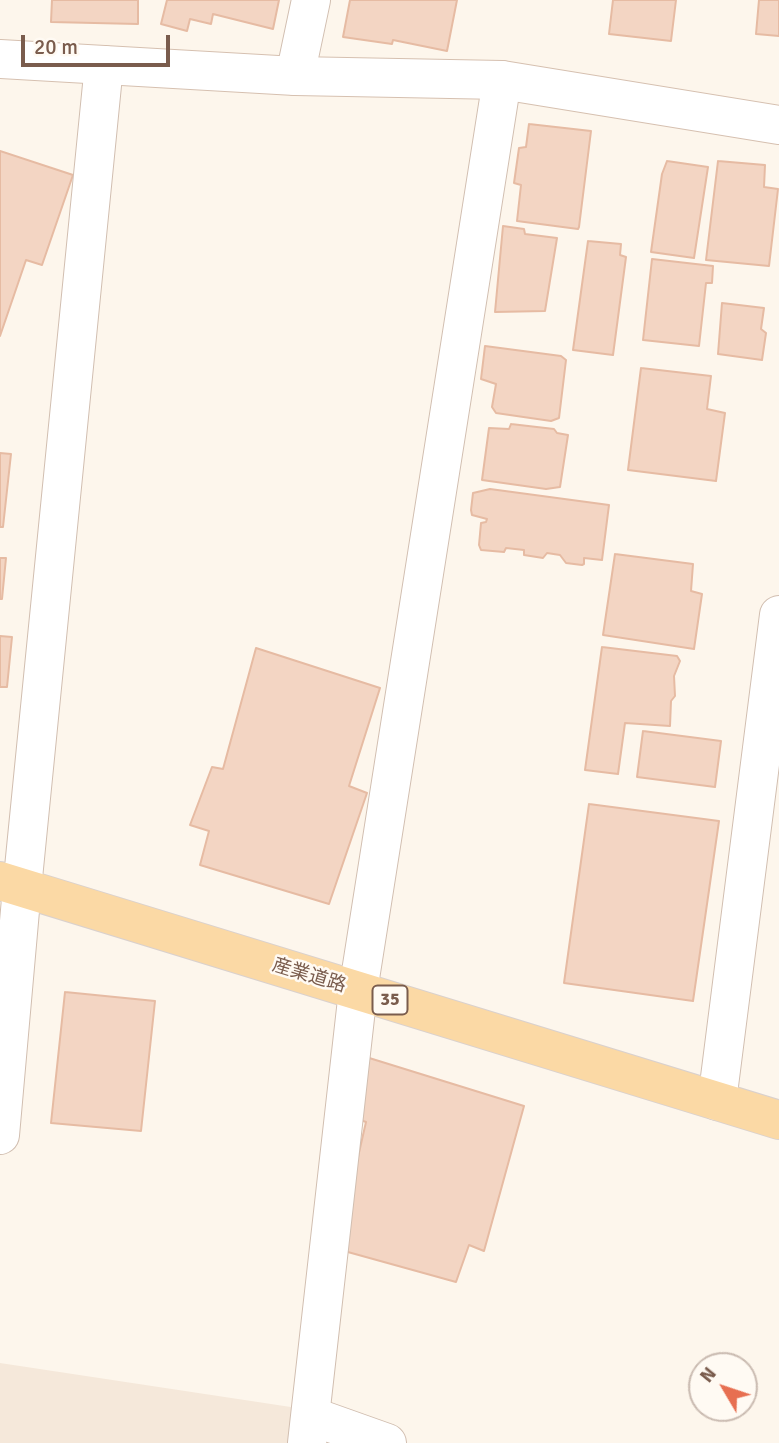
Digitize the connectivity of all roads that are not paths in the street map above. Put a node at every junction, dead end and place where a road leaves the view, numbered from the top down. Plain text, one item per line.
1 (311, 0) edge
2 (0, 59) edge
3 (103, 65) junction
4 (295, 76) junction
5 (502, 80) junction
6 (779, 125) edge
7 (779, 615) edge
8 (11, 885) edge
9 (358, 991) junction
10 (717, 1101) junction
11 (779, 1119) edge
12 (0, 1135) edge
13 (309, 1429) edge
14 (387, 1443) edge

1 - 4 street
2 - 3 street
3 - 4 street
3 - 8 street
4 - 5 street
5 - 6 street
5 - 9 street
7 - 10 street
8 - 9 main road, 産業道路 / 35
8 - 12 street
9 - 10 main road, 産業道路 / 35
9 - 13 street
10 - 11 main road, 産業道路 / 35
13 - 14 street

